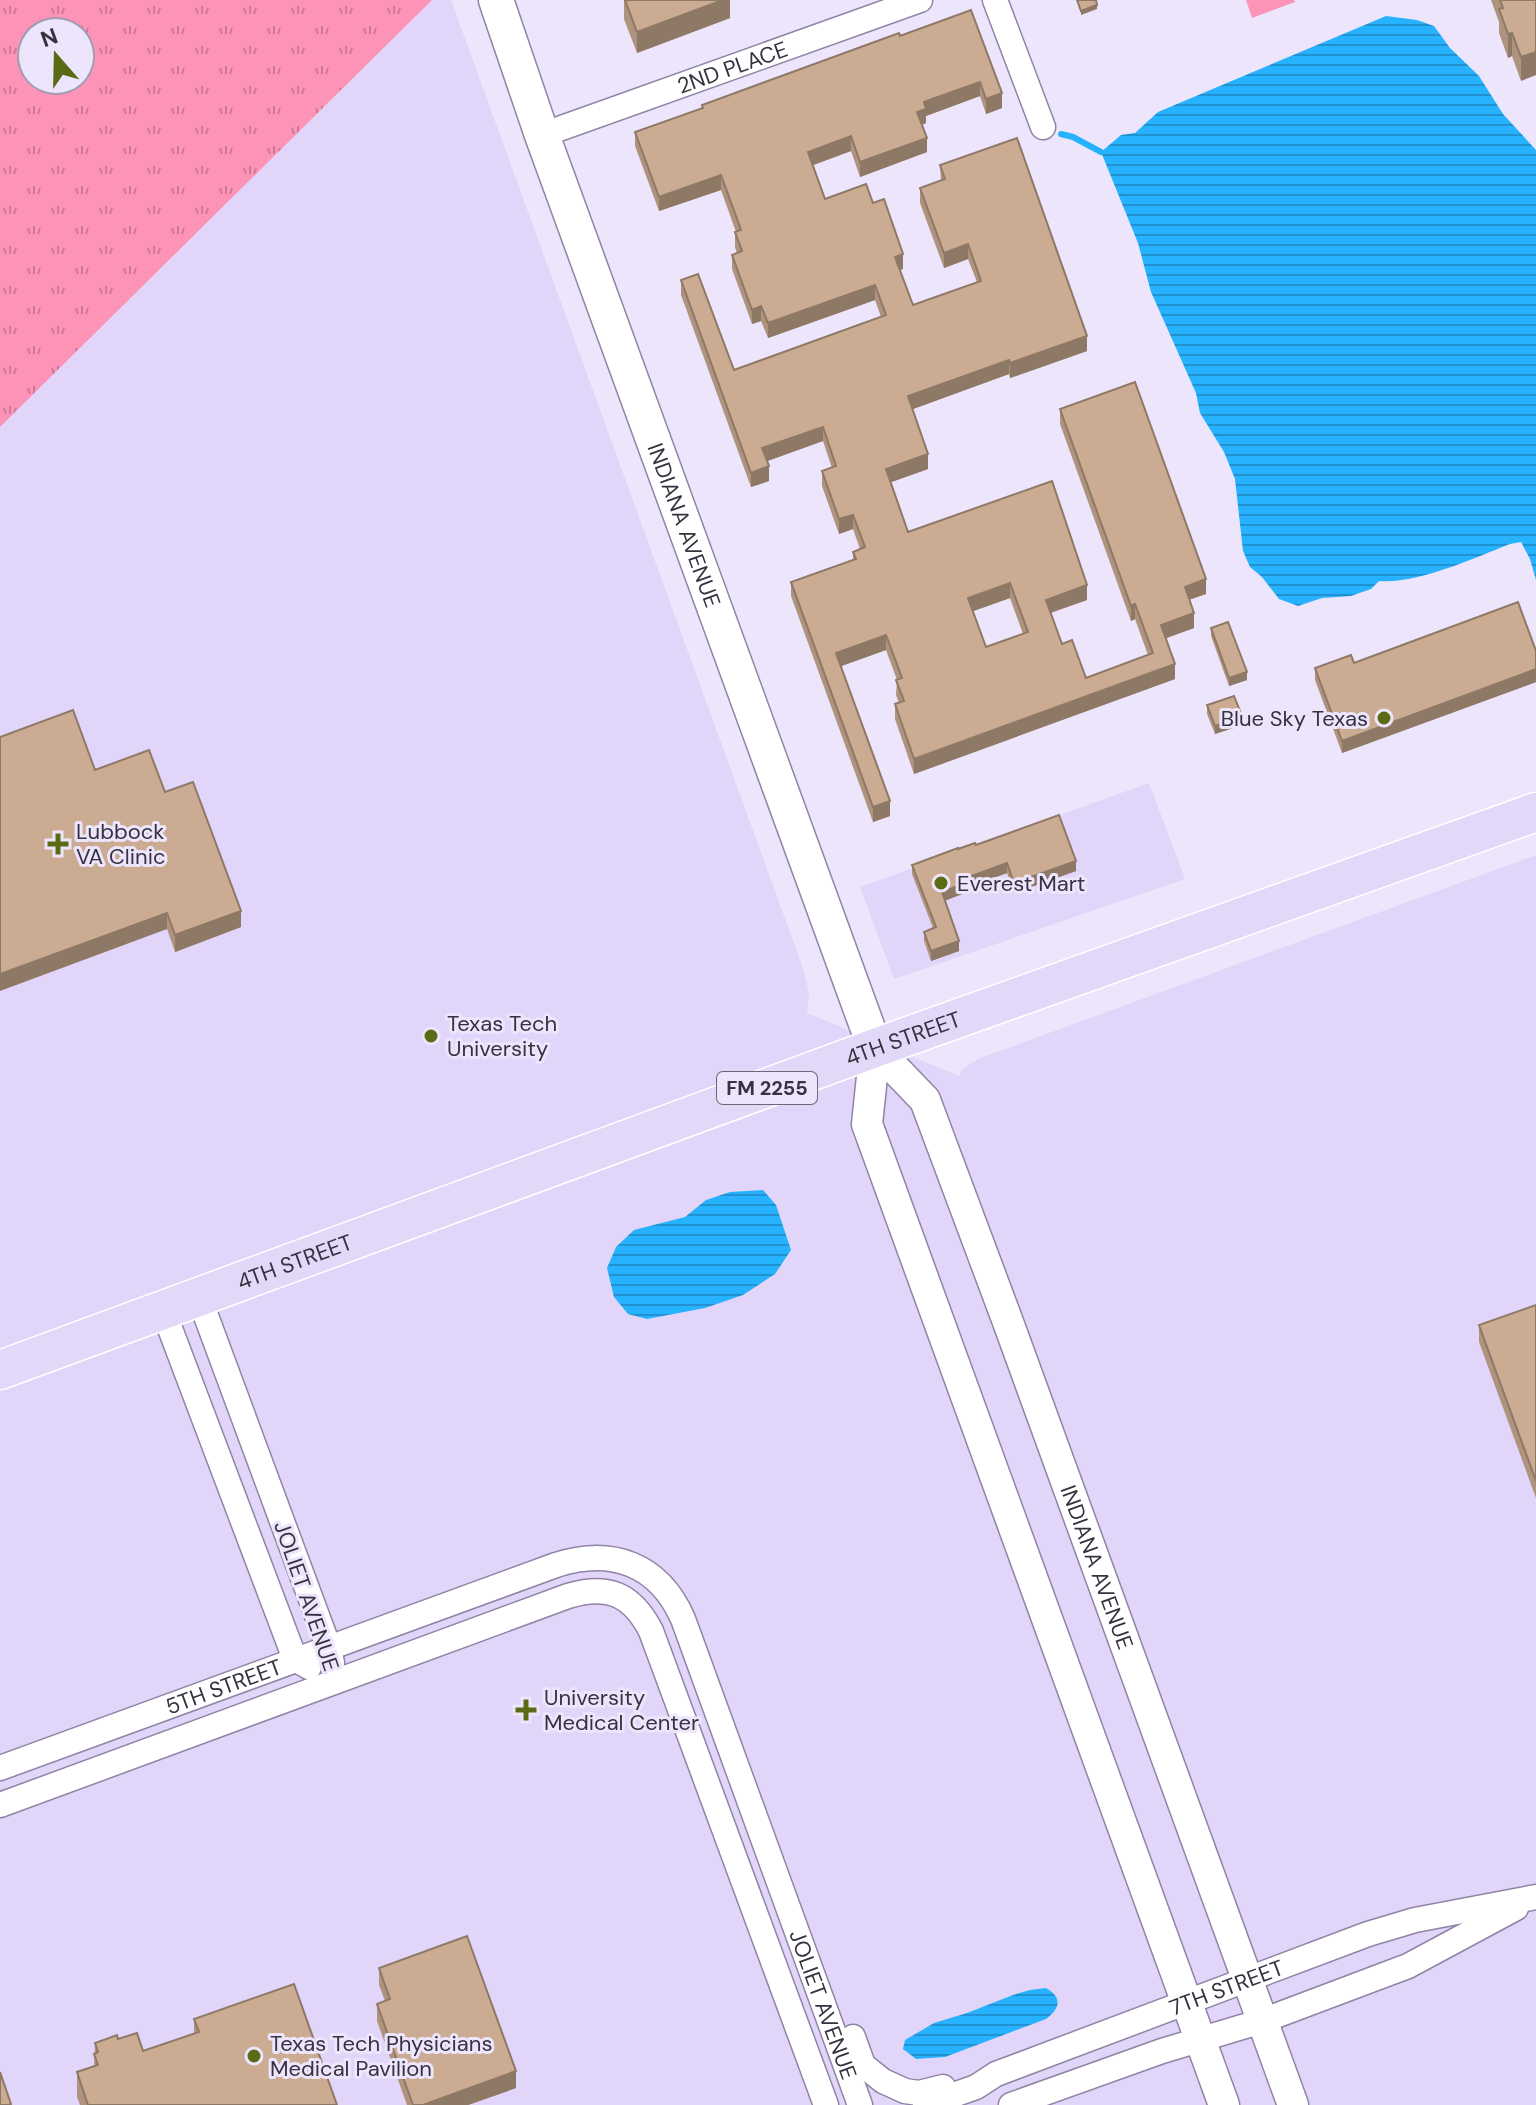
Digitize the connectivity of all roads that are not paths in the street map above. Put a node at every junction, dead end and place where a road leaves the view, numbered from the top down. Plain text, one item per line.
1 (496, 0) edge
2 (920, 0) edge
3 (995, 0) edge
4 (1043, 127) dead end
5 (542, 135) junction
6 (1536, 812) edge
7 (875, 1048) junction
8 (199, 1297) junction
9 (163, 1310) junction
10 (0, 1370) edge
11 (629, 1564) joint
12 (621, 1596) joint
13 (329, 1648) junction
14 (295, 1659) junction
15 (336, 1681) junction
16 (0, 1768) edge
17 (0, 1805) edge
18 (1536, 1897) edge
19 (1248, 1979) junction
20 (1187, 2003) junction
21 (825, 2007) junction
22 (1262, 2021) junction
23 (1201, 2040) junction
24 (996, 2074) junction
25 (826, 2105) edge
26 (860, 2105) edge
27 (925, 2105) edge
28 (1011, 2105) edge
29 (1224, 2105) edge
30 (1293, 2105) edge

1 - 5 main road, INDIANA AVENUE
2 - 5 street, 2ND PLACE
3 - 4 street
5 - 7 main road, INDIANA AVENUE
6 - 7 main road, 4TH STREET / FM 2255
7 - 8 main road, 4TH STREET / FM 2255
7 - 19 street, INDIANA AVENUE
7 - 20 street, INDIANA AVENUE
8 - 9 main road, 4TH STREET / FM 2255
8 - 13 street, JOLIET AVENUE
9 - 10 main road, 4TH STREET / FM 2255
9 - 14 street, JOLIET AVENUE
11 - 13 street, 5TH STREET
11 - 21 street, JOLIET AVENUE
12 - 15 street, 5TH STREET
12 - 25 street, JOLIET AVENUE
13 - 14 street, 5TH STREET
13 - 15 street, JOLIET AVENUE
14 - 15 street, JOLIET AVENUE
14 - 16 street, 5TH STREET
15 - 17 street, 5TH STREET
18 - 19 street, 7TH STREET
18 - 22 street, 7TH STREET
19 - 20 street, 7TH STREET
19 - 22 street, INDIANA AVENUE
20 - 23 street, INDIANA AVENUE
20 - 24 street, 7TH STREET
21 - 24 street
21 - 26 street, JOLIET AVENUE
22 - 23 street, 7TH STREET
22 - 30 street, INDIANA AVENUE
23 - 28 street, 7TH STREET
23 - 29 street, INDIANA AVENUE
24 - 27 street, 7TH STREET

